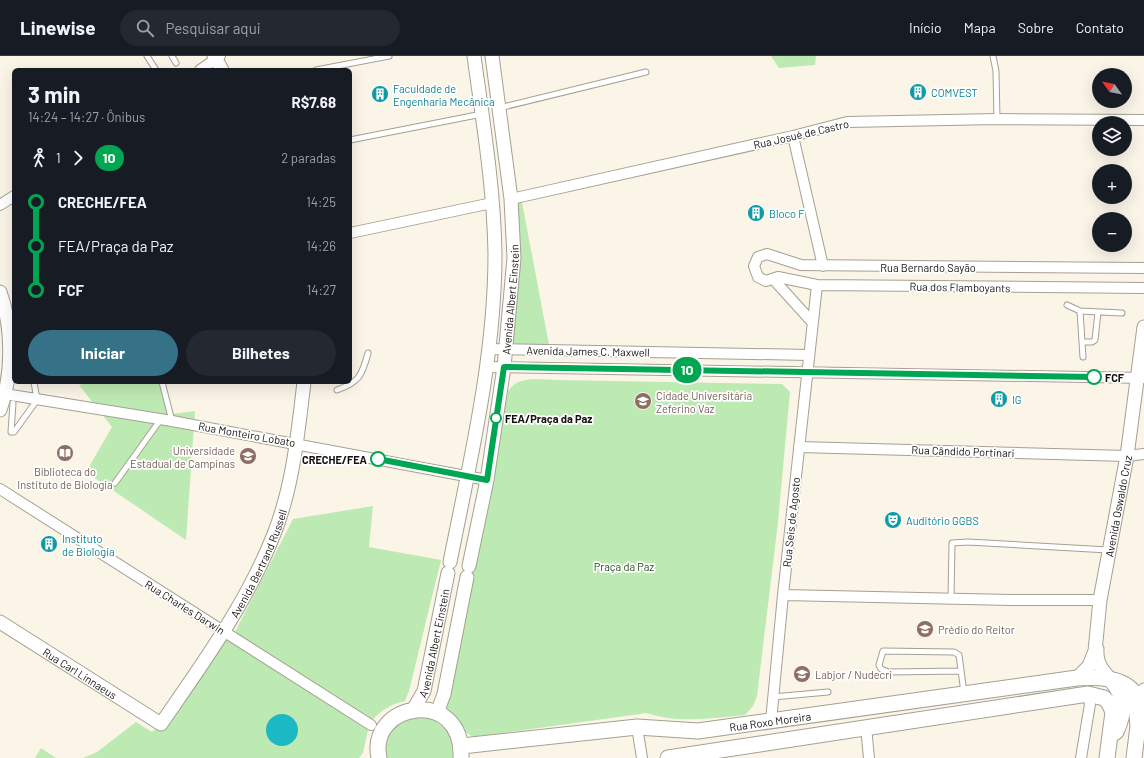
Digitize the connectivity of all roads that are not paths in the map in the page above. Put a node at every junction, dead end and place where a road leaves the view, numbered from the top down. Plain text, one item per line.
1 (147, 56) edge
2 (172, 56) edge
3 (389, 56) edge
4 (474, 56) edge
5 (492, 56) edge
6 (993, 56) edge
7 (218, 60) edge
8 (176, 63) dead end
9 (155, 68) edge
10 (204, 68) edge
11 (326, 68) edge
12 (646, 72) dead end
13 (498, 108) junction
14 (482, 114) junction
15 (997, 119) junction
16 (1144, 120) edge
17 (793, 136) junction
18 (352, 140) edge
19 (12, 197) edge
20 (511, 199) junction
21 (492, 203) junction
22 (0, 206) edge
23 (352, 233) edge
24 (823, 266) junction
25 (1144, 268) edge
26 (776, 279) junction
27 (817, 285) junction
28 (1144, 288) edge
29 (0, 292) edge
30 (1067, 305) dead end
31 (1080, 311) junction
32 (1098, 312) junction
33 (1122, 313) dead end
34 (812, 322) junction
35 (1144, 327) edge
36 (1082, 342) junction
37 (488, 349) junction
38 (506, 349) junction
39 (368, 353) dead end
40 (808, 355) junction
41 (1082, 357) dead end
42 (486, 367) junction
43 (504, 367) junction
44 (807, 372) junction
45 (1141, 377) edge
46 (34, 384) edge
47 (163, 384) edge
48 (304, 384) edge
49 (351, 384) edge
50 (352, 384) edge
51 (337, 390) dead end
52 (9, 399) junction
53 (37, 400) junction
54 (0, 410) edge
55 (161, 419) junction
56 (172, 421) junction
57 (297, 444) junction
58 (799, 446) junction
59 (1144, 454) edge
60 (1127, 456) junction
61 (467, 476) junction
62 (487, 480) junction
63 (115, 482) dead end
64 (0, 489) edge
65 (1109, 550) junction
66 (783, 595) junction
67 (951, 599) junction
68 (1100, 600) junction
69 (0, 622) edge
70 (224, 632) junction
71 (1098, 635) junction
72 (961, 671) junction
73 (1077, 678) junction
74 (1111, 680) junction
75 (1144, 690) edge
76 (828, 692) dead end
77 (964, 694) junction
78 (1092, 694) junction
79 (773, 697) junction
80 (413, 710) junction
81 (437, 712) junction
82 (771, 721) junction
83 (161, 724) joint
84 (371, 725) dead end
85 (1138, 726) junction
86 (637, 727) junction
87 (866, 728) junction
88 (462, 752) edge
89 (1108, 752) edge
90 (379, 758) edge
91 (642, 758) edge
92 (668, 758) edge
93 (870, 758) edge
94 (1081, 758) edge
95 (1134, 758) edge

1 - 9 lane
2 - 8 lane
3 - 11 lane
4 - 14 street, Avenida Albert Einstein
5 - 13 street, Avenida Albert Einstein
6 - 15 lane
7 - 10 street
12 - 13 lane
13 - 20 street, Avenida Albert Einstein
14 - 18 lane
14 - 21 street, Avenida Albert Einstein
15 - 16 street, Rua Josué de Castro
15 - 17 street, Rua Josué de Castro
17 - 20 street, Rua Josué de Castro
17 - 24 street
19 - 22 street
20 - 38 street, Avenida Albert Einstein
21 - 23 street
21 - 37 street, Avenida Albert Einstein
24 - 25 street, Rua Bernardo Sayão
24 - 26 street, Rua Bernardo Sayão
26 - 27 street, Rua dos Flamboyants
26 - 34 street
27 - 28 street, Rua dos Flamboyants
27 - 34 street, Rua Seis de Agosto
29 - 52 street
30 - 31 lane
31 - 32 lane
31 - 36 lane
32 - 33 lane
32 - 36 lane
34 - 40 street, Rua Seis de Agosto
35 - 45 street, Avenida Oswaldo Cruz
36 - 41 lane
37 - 38 street, Avenida James C. Maxwell
37 - 42 street, Avenida Albert Einstein
38 - 40 street, Avenida James C. Maxwell
38 - 43 street, Avenida Albert Einstein
39 - 50 lane
40 - 44 street, Rua Seis de Agosto
42 - 43 street, Avenida James C. Maxwell
42 - 61 street, Avenida Albert Einstein
43 - 44 street, Avenida James C. Maxwell
43 - 62 street, Avenida Albert Einstein
44 - 45 street, Avenida James C. Maxwell
44 - 58 street, Rua Seis de Agosto
45 - 60 street, Avenida Oswaldo Cruz
46 - 53 lane
47 - 56 lane
48 - 57 street, Avenida Bertrand Russell
49 - 51 lane
52 - 53 street, Rua Monteiro Lobato
52 - 53 lane
52 - 54 street
53 - 55 street, Rua Monteiro Lobato
55 - 56 street, Rua Monteiro Lobato
55 - 63 lane
56 - 57 street, Rua Monteiro Lobato
57 - 61 street, Rua Monteiro Lobato
57 - 70 street, Avenida Bertrand Russell
58 - 60 street, Rua Cândido Portinari
58 - 66 street, Rua Seis de Agosto
59 - 60 street, Rua Cândido Portinari
60 - 65 street, Avenida Oswaldo Cruz
61 - 62 street, Rua Monteiro Lobato
61 - 80 street, Avenida Albert Einstein
62 - 81 street, Avenida Albert Einstein
64 - 70 street, Rua Charles Darwin
65 - 67 lane
65 - 68 street, Avenida Oswaldo Cruz
66 - 67 street
66 - 79 street, Rua Seis de Agosto
67 - 68 street
68 - 71 street, Avenida Oswaldo Cruz
69 - 83 street, Rua Carl Linnaeus
70 - 83 street, Avenida Bertrand Russell
70 - 84 street, Rua Charles Darwin
71 - 73 street, Avenida Oswaldo Cruz
71 - 74 street
72 - 72 lane
72 - 77 lane
73 - 74 main road, Rua Roxo Moreira
73 - 77 main road, Rua Roxo Moreira
74 - 85 main road, Rua Roxo Moreira
74 - 89 main road
75 - 85 street
76 - 79 lane
77 - 82 main road, Rua Roxo Moreira
78 - 87 main road, Rua Roxo Moreira
78 - 89 main road
78 - 94 street
79 - 82 street, Rua Seis de Agosto
80 - 81 main road
80 - 90 main road
81 - 88 main road
82 - 86 main road, Rua Roxo Moreira
85 - 95 main road
86 - 88 main road, Rua Roxo Moreira
86 - 91 street
87 - 92 main road, Rua Roxo Moreira
87 - 93 street

